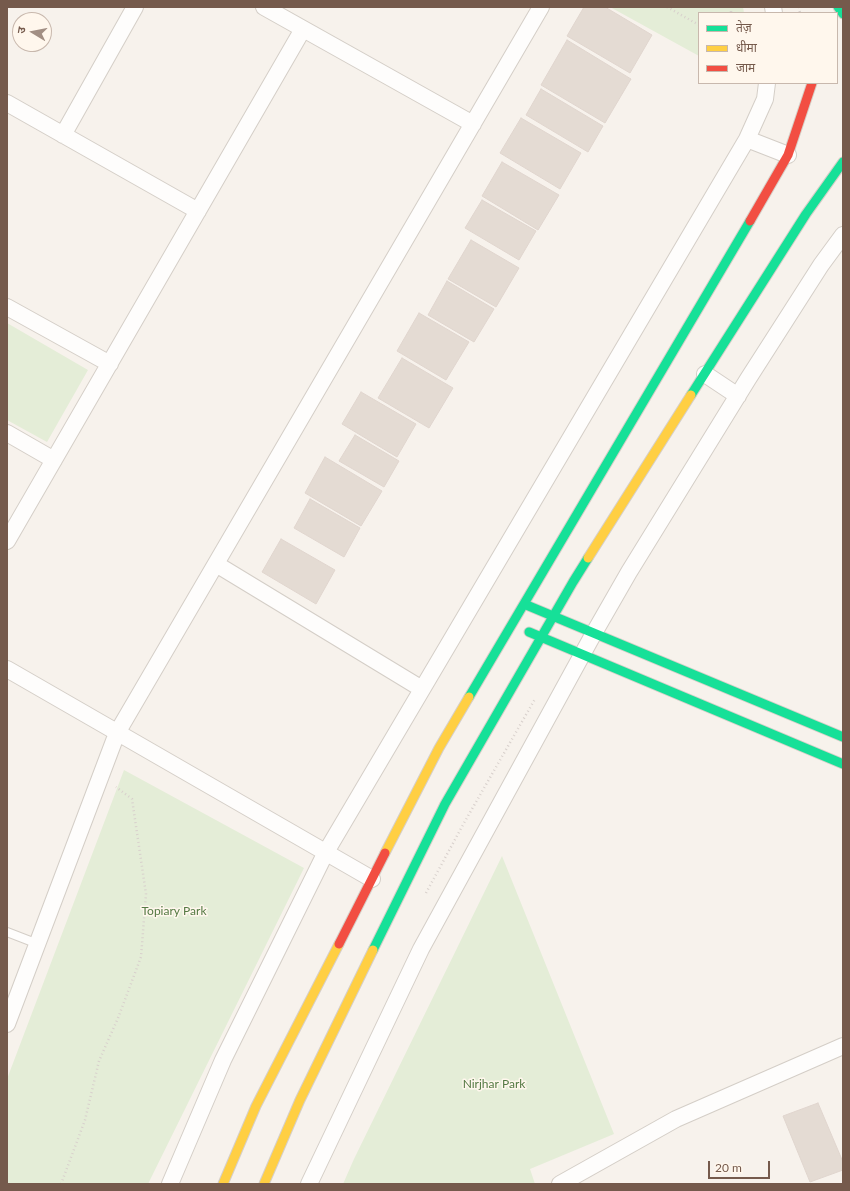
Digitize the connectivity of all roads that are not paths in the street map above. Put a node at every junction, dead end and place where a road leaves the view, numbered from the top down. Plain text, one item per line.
1 (135, 7) edge
2 (264, 7) edge
3 (541, 7) edge
4 (838, 7) edge
5 (843, 14) edge
6 (303, 29) junction
7 (767, 84) edge
8 (812, 84) edge
9 (7, 103) edge
10 (473, 124) junction
11 (64, 135) junction
12 (747, 139) junction
13 (788, 155) junction
14 (843, 162) edge
15 (198, 211) junction
16 (843, 235) edge
17 (7, 307) edge
18 (110, 364) junction
19 (705, 374) junction
20 (738, 396) junction
21 (7, 433) edge
22 (54, 460) junction
23 (7, 541) edge
24 (216, 564) junction
25 (524, 604) junction
26 (554, 616) junction
27 (518, 627) junction
28 (594, 633) junction
29 (541, 637) junction
30 (582, 654) junction
31 (7, 669) edge
32 (422, 688) junction
33 (117, 733) junction
34 (843, 737) edge
35 (843, 764) edge
36 (326, 852) junction
37 (372, 879) junction
38 (7, 932) edge
39 (38, 944) junction
40 (7, 1024) edge
41 (843, 1046) edge
42 (170, 1184) edge
43 (223, 1184) edge
44 (264, 1184) edge
45 (309, 1184) edge
46 (560, 1184) edge

1 - 11 street
2 - 6 street
3 - 10 street
4 - 5 street
6 - 10 street
6 - 15 street
7 - 12 street
8 - 13 street
9 - 11 street
10 - 24 street
11 - 15 street
12 - 13 street
12 - 32 street
13 - 25 street
14 - 19 street
15 - 18 street
16 - 20 street
17 - 18 street
18 - 22 street
19 - 20 street
19 - 26 street
20 - 28 street
21 - 22 street
22 - 23 street
24 - 32 street
24 - 33 street
25 - 26 street
25 - 27 street
26 - 28 street
26 - 29 street
27 - 29 street
27 - 37 street
28 - 30 street
28 - 34 street
29 - 30 street
29 - 44 street
30 - 35 street
30 - 45 street
31 - 33 street
32 - 36 street
33 - 36 street
33 - 39 street
36 - 37 street
36 - 42 street
37 - 43 street
38 - 39 lane
39 - 40 street
41 - 46 street

